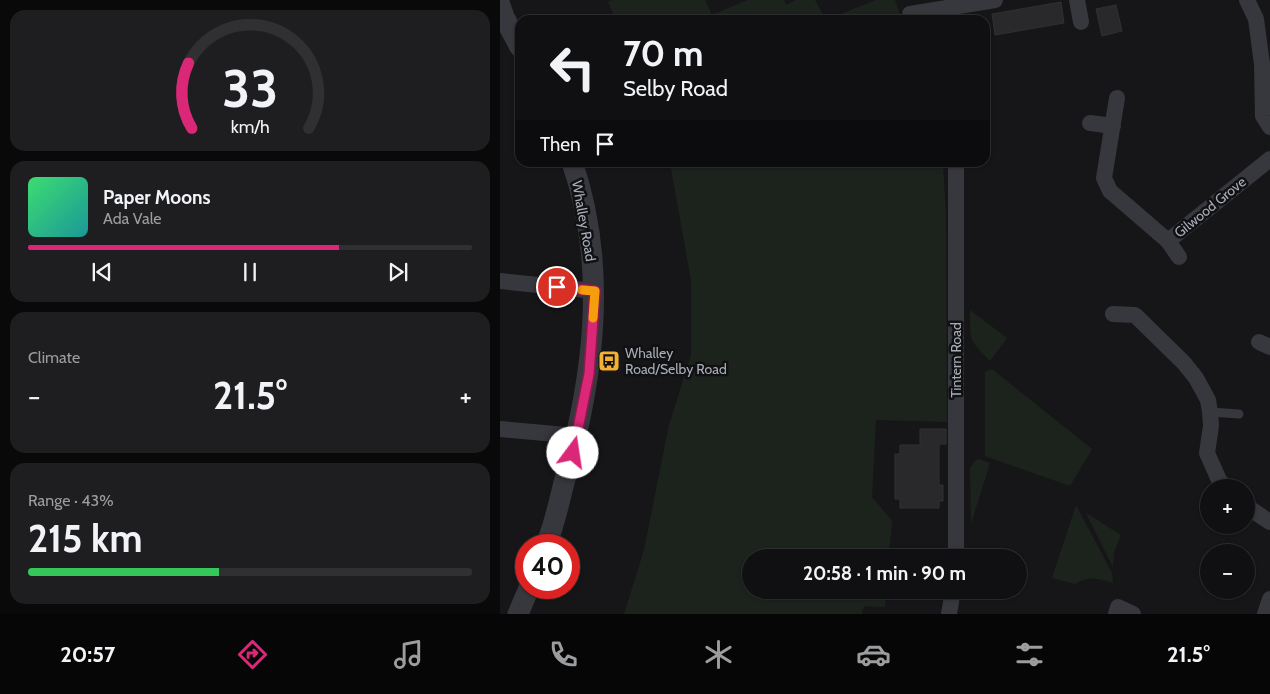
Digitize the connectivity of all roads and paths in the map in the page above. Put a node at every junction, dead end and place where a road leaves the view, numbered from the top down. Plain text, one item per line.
1 (994, 0) edge
2 (1077, 0) edge
3 (1247, 0) edge
4 (500, 5) edge
5 (908, 11) edge
6 (1081, 22) dead end
7 (515, 38) edge
8 (1266, 64) edge
9 (1117, 98) dead end
10 (1090, 123) dead end
11 (1113, 126) junction
12 (1270, 127) edge
13 (1270, 159) edge
14 (574, 167) edge
15 (956, 167) edge
16 (1168, 241) junction
17 (1179, 258) dead end
18 (500, 281) edge
19 (595, 291) junction
20 (1113, 314) dead end
21 (1210, 412) junction
22 (1239, 414) dead end
23 (500, 428) edge
24 (578, 436) junction
25 (1219, 479) edge
26 (1255, 512) edge
27 (1270, 522) edge
28 (549, 534) edge
29 (956, 549) edge
30 (524, 599) edge
31 (952, 599) edge
32 (1270, 599) edge
33 (518, 614) edge
34 (949, 614) edge
35 (1116, 614) edge
36 (1132, 614) edge
37 (1265, 614) edge

1 - 5 street
2 - 6 street
3 - 8 street
4 - 7 street
8 - 12 street
9 - 11 street, Gilwood Grove
10 - 11 street
11 - 16 street, Gilwood Grove
13 - 16 street, Gilwood Grove
14 - 19 street, Whalley Road
15 - 29 street, Tintern Road
16 - 17 street
18 - 19 street
19 - 24 street, Whalley Road
20 - 21 street
21 - 22 lane
21 - 25 street
23 - 24 street
24 - 28 street, Whalley Road
26 - 27 street
30 - 33 street
31 - 34 street
32 - 37 street
35 - 36 street

